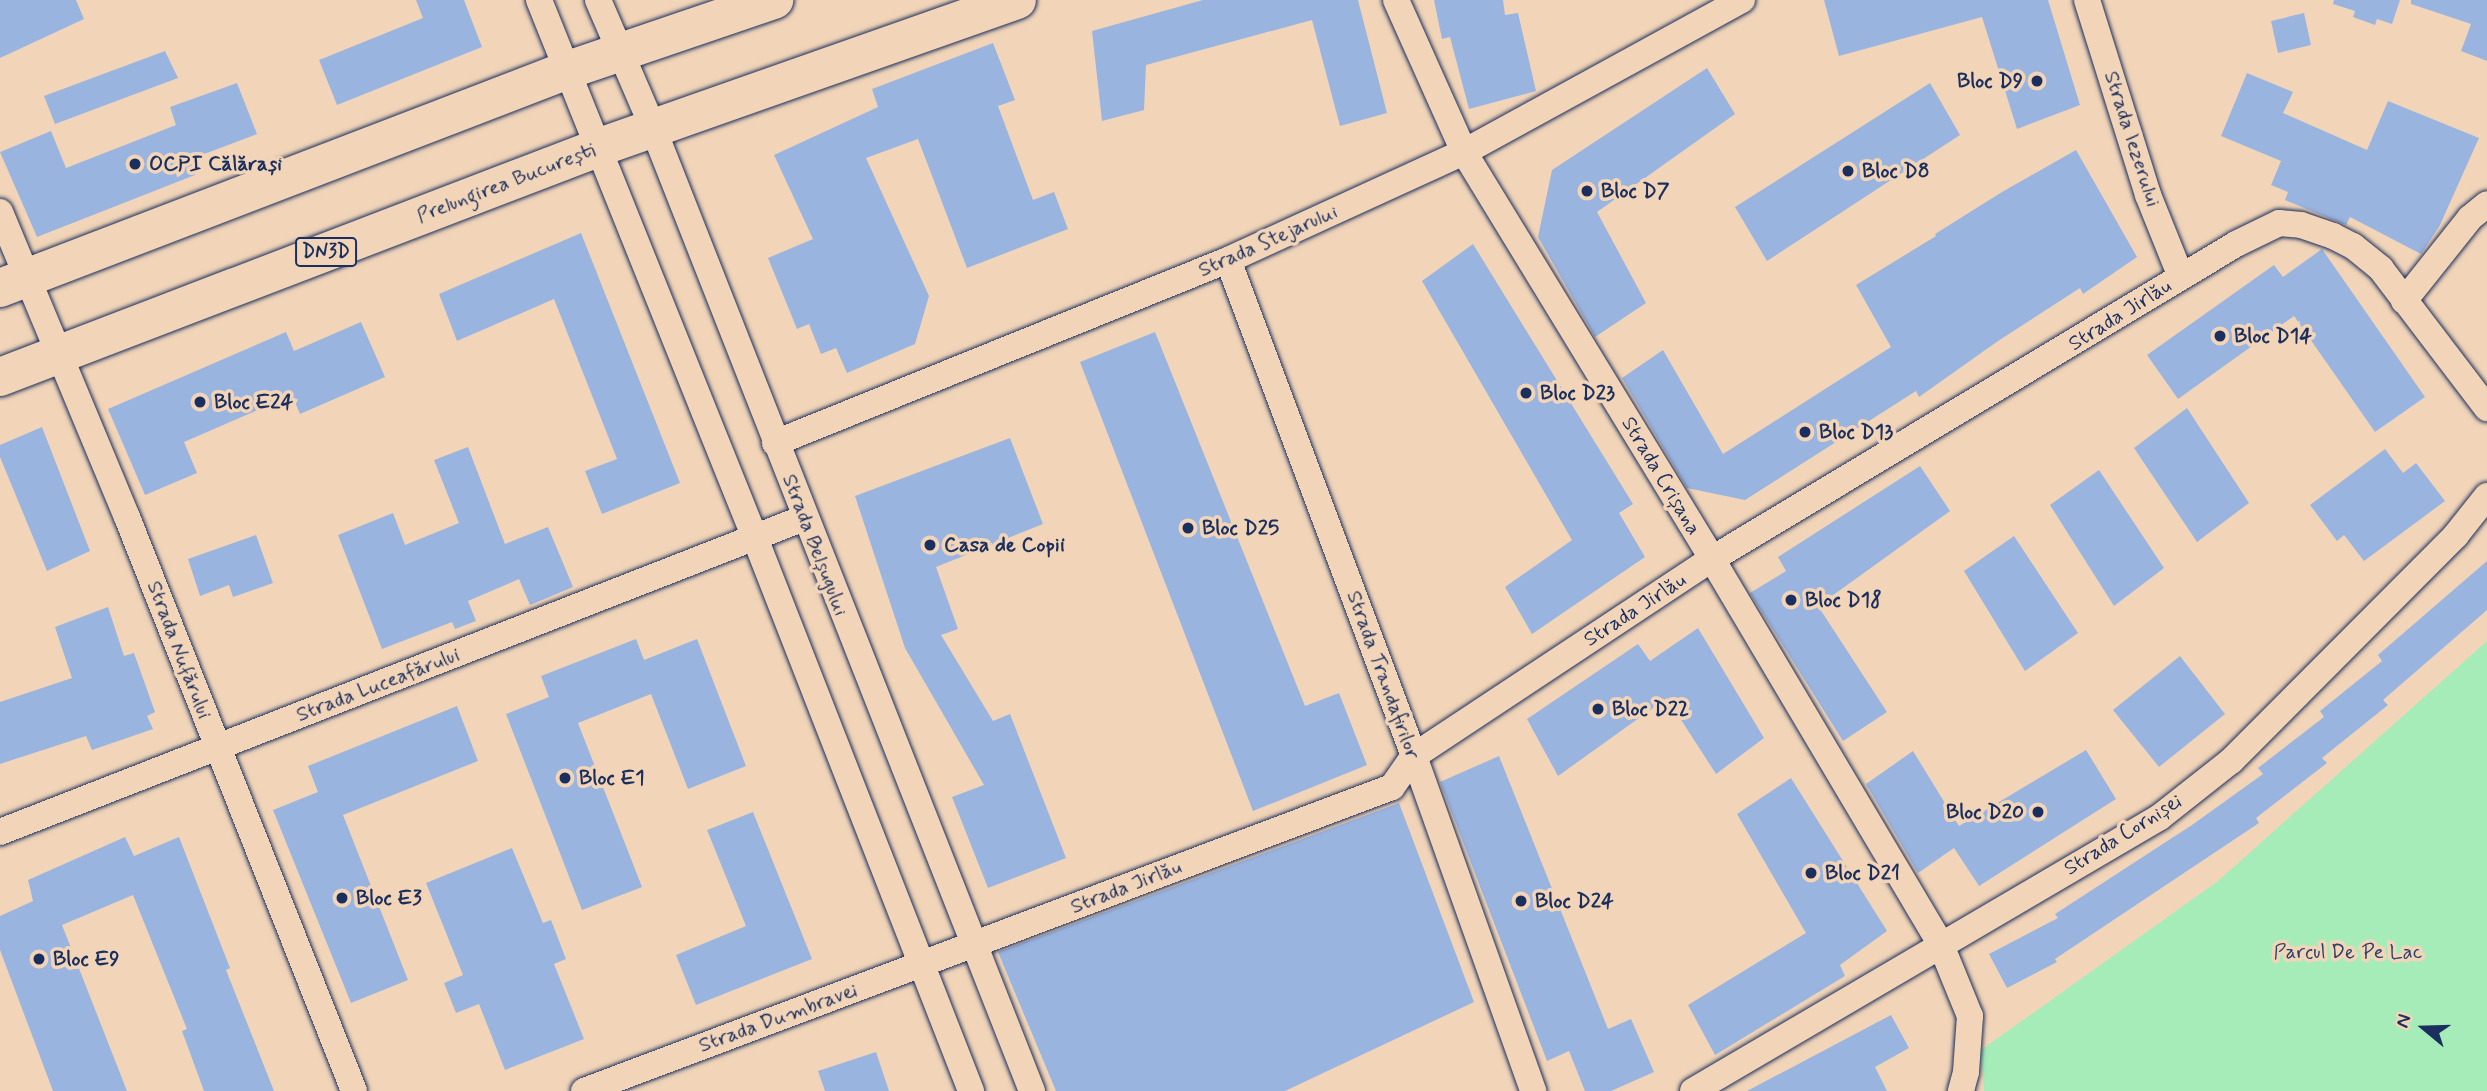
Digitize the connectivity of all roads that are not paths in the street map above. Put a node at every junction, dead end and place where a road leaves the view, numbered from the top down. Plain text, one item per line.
1 (539, 0) edge
2 (598, 0) edge
3 (774, 0) edge
4 (1017, 0) edge
5 (1396, 0) edge
6 (1742, 0) edge
7 (2087, 0) edge
8 (621, 51) junction
9 (568, 70) junction
10 (653, 128) junction
11 (600, 147) junction
12 (1464, 152) junction
13 (2487, 204) edge
14 (0, 212) edge
15 (1228, 260) junction
16 (2181, 277) junction
17 (14, 283) edge
18 (2404, 301) junction
19 (61, 354) junction
20 (0, 377) edge
21 (2487, 408) edge
22 (775, 443) junction
23 (2487, 496) edge
24 (804, 519) junction
25 (755, 538) junction
26 (1712, 559) junction
27 (217, 747) junction
28 (1414, 756) junction
29 (0, 832) edge
30 (1941, 945) junction
31 (974, 946) junction
32 (922, 964) junction
33 (354, 1091) edge
34 (584, 1091) edge
35 (971, 1091) edge
36 (1031, 1091) edge
37 (1533, 1091) edge
38 (1693, 1091) edge
39 (1961, 1091) edge

1 - 9 street
2 - 8 street, Strada Belșugului
3 - 8 main road
4 - 10 main road, Prelungirea București / DN3D
5 - 12 street, Strada Crișana
6 - 12 street, Strada Stejarului
7 - 16 street, Strada Iezerului
8 - 9 main road
8 - 10 street, Strada Belșugului
9 - 11 street
9 - 17 main road
10 - 11 main road, Prelungirea București / DN3D
10 - 22 street, Strada Belșugului
11 - 19 main road, Prelungirea București / DN3D
11 - 25 street
12 - 15 street, Strada Stejarului
12 - 26 street, Strada Crișana
13 - 18 street
14 - 17 street, Strada Nufărului
15 - 22 street, Strada Stejarului
15 - 28 street, Strada Trandafirilor
16 - 18 street, Strada Jirlău
16 - 26 street, Strada Jirlău
17 - 19 street, Strada Nufărului
18 - 21 street
19 - 20 main road, Prelungirea București / DN3D
19 - 27 street, Strada Nufărului
22 - 24 street, Strada Belșugului
23 - 30 street, Strada Cornișei
24 - 25 street, Strada Luceafărului
24 - 31 street, Strada Belșugului
25 - 27 street, Strada Luceafărului
25 - 32 street
26 - 28 street, Strada Jirlău
26 - 30 street, Strada Crișana
27 - 29 street, Strada Luceafărului
27 - 33 street, Strada Nufărului
28 - 31 street, Strada Jirlău
28 - 37 street, Strada Trandafirilor
30 - 38 street, Strada Cornișei
30 - 39 street, Strada Crișana
31 - 32 street, Strada Dumbravei
31 - 36 street, Strada Belșugului
32 - 34 street, Strada Dumbravei
32 - 35 street

